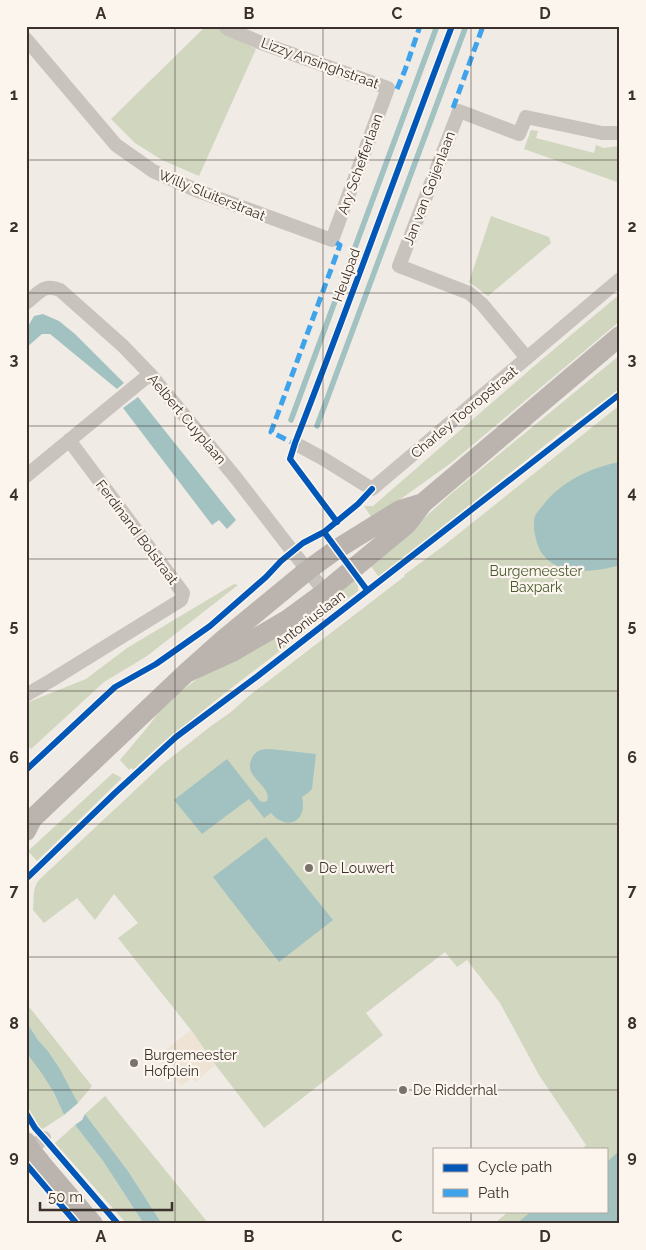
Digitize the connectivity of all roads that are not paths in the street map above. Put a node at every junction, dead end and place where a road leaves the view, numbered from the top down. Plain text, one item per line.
1 (225, 26) edge
2 (26, 39) edge
3 (388, 88) joint
4 (620, 133) edge
5 (332, 240) joint
6 (620, 279) edge
7 (26, 302) edge
8 (620, 336) edge
9 (527, 358) junction
10 (150, 374) junction
11 (69, 440) junction
12 (300, 446) dead end
13 (26, 476) edge
14 (423, 503) junction
15 (308, 570) junction
16 (325, 592) junction
17 (186, 673) junction
18 (26, 694) edge
19 (28, 824) edge
20 (31, 1145) edge
21 (92, 1224) edge

1 - 3 street, Lizzy Ansinghstraat
2 - 5 street, Willy Sluiterstraat
3 - 5 street, Ary Schefferlaan
4 - 9 street, Jan van Goijenlaan
6 - 9 street, Charley Tooropstraat
7 - 10 street, Aelbert Cuyplaan
8 - 14 main road, Antoniuslaan
9 - 12 street, Charley Tooropstraat
10 - 11 street
10 - 15 street, Aelbert Cuyplaan
11 - 13 street
11 - 18 street, Ferdinand Bolstraat
14 - 15 main road, Antoniuslaan
14 - 16 main road, Antoniuslaan
15 - 16 street, Aelbert Cuyplaan
15 - 17 main road, Antoniuslaan
16 - 17 main road, Antoniuslaan
17 - 19 main road, Antoniuslaan
20 - 21 main road

